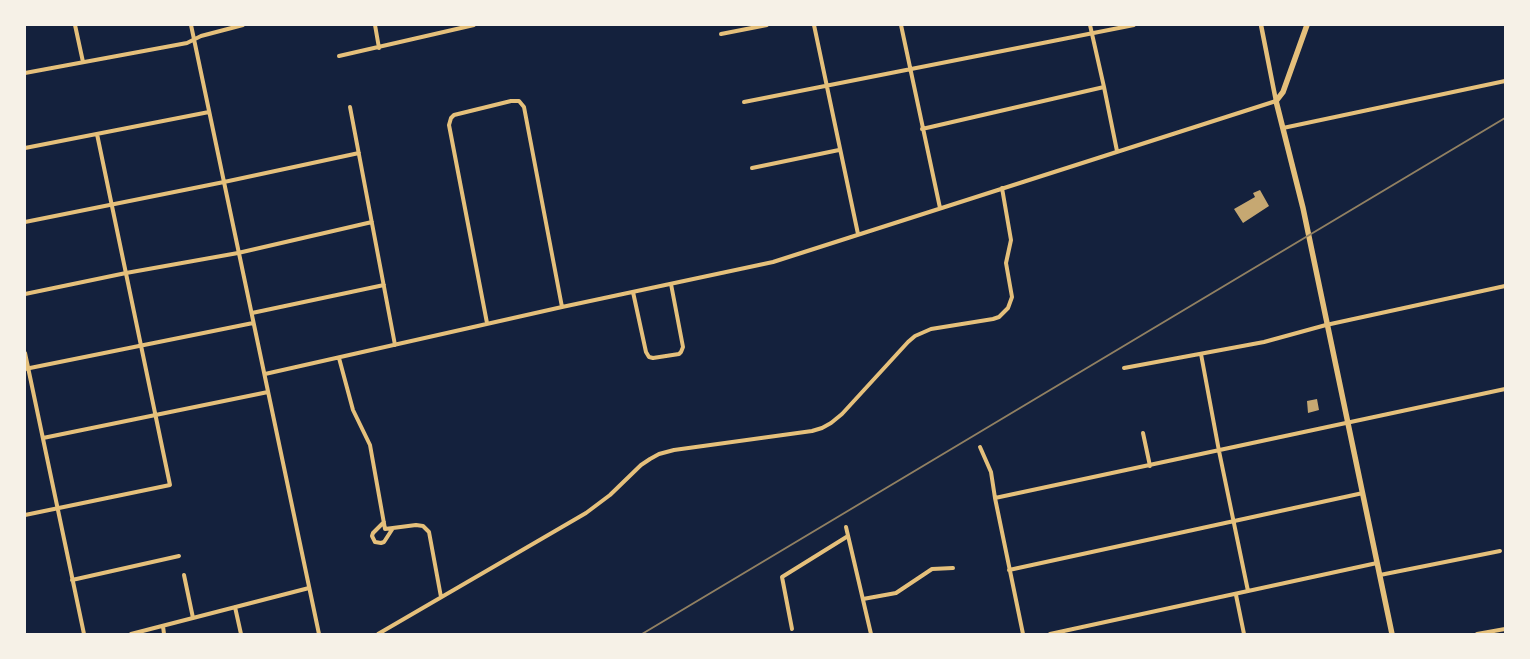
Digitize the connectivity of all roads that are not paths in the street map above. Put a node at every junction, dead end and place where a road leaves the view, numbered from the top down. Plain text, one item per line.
1 (75, 25) edge
2 (191, 25) edge
3 (242, 25) edge
4 (375, 25) edge
5 (474, 25) edge
6 (767, 25) edge
7 (814, 25) edge
8 (901, 25) edge
9 (1090, 25) edge
10 (1134, 25) edge
11 (1261, 25) edge
12 (1307, 25) edge
13 (721, 34) dead end
14 (1092, 34) junction
15 (194, 40) junction
16 (379, 48) junction
17 (339, 56) dead end
18 (83, 62) junction
19 (909, 70) junction
20 (25, 73) edge
21 (1505, 81) edge
22 (827, 86) junction
23 (1104, 87) junction
24 (1276, 101) junction
25 (744, 102) dead end
26 (350, 108) dead end
27 (209, 112) junction
28 (1283, 128) junction
29 (922, 129) junction
30 (97, 134) junction
31 (25, 148) edge
32 (839, 150) junction
33 (1116, 151) junction
34 (359, 153) junction
35 (752, 168) dead end
36 (224, 182) junction
37 (1002, 188) junction
38 (112, 204) junction
39 (940, 208) junction
40 (25, 222) edge
41 (372, 222) junction
42 (858, 234) junction
43 (238, 253) junction
44 (126, 273) junction
45 (671, 284) junction
46 (384, 285) junction
47 (1505, 286) edge
48 (633, 292) junction
49 (25, 294) edge
50 (562, 306) junction
51 (252, 313) junction
52 (253, 323) junction
53 (487, 323) junction
54 (1326, 325) junction
55 (395, 345) junction
56 (141, 346) junction
57 (25, 353) edge
58 (1201, 354) junction
59 (339, 358) junction
60 (1124, 368) dead end
61 (27, 369) edge
62 (265, 374) junction
63 (1505, 389) edge
64 (268, 392) junction
65 (155, 415) junction
66 (1349, 424) junction
67 (1143, 433) dead end
68 (43, 438) junction
69 (980, 447) dead end
70 (1219, 452) junction
71 (1150, 466) junction
72 (1363, 493) junction
73 (995, 498) junction
74 (57, 508) junction
75 (25, 515) edge
76 (384, 522) junction
77 (1234, 522) junction
78 (846, 527) dead end
79 (393, 528) junction
80 (848, 536) junction
81 (1500, 552) dead end
82 (179, 556) dead end
83 (1377, 563) junction
84 (953, 568) dead end
85 (1009, 570) junction
86 (184, 575) dead end
87 (1380, 575) junction
88 (72, 580) junction
89 (309, 588) junction
90 (1248, 591) junction
91 (1236, 594) junction
92 (441, 597) junction
93 (863, 599) junction
94 (235, 607) junction
95 (193, 618) junction
96 (162, 626) junction
97 (792, 629) dead end
98 (1505, 629) edge
99 (84, 634) edge
100 (131, 634) edge
101 (164, 634) edge
102 (241, 634) edge
103 (319, 634) edge
104 (378, 634) edge
105 (871, 634) edge
106 (1023, 634) edge
107 (1050, 634) edge
108 (1244, 634) edge
109 (1392, 634) edge
110 (1477, 634) edge

1 - 18 street
2 - 15 street
3 - 15 street
4 - 16 street
5 - 16 street
6 - 13 street
7 - 22 street
8 - 19 street
9 - 14 street
10 - 14 street
11 - 24 street
12 - 24 main road
14 - 19 street
14 - 23 street
15 - 18 street
15 - 27 street
16 - 17 street
18 - 20 street
19 - 22 street
19 - 29 street
21 - 28 street
22 - 25 street
22 - 32 street
23 - 29 street
23 - 33 street
24 - 28 main road
24 - 33 street
26 - 34 street
27 - 30 street
27 - 36 street
28 - 54 main road
29 - 39 street
30 - 31 street
30 - 38 street
32 - 35 street
32 - 42 street
33 - 37 street
34 - 36 street
34 - 41 street
36 - 38 street
36 - 43 street
37 - 39 street
37 - 92 street
38 - 40 street
38 - 44 street
39 - 42 street
41 - 43 street
41 - 46 street
42 - 45 street
43 - 44 street
43 - 51 street
44 - 49 street
44 - 56 street
45 - 48 street
45 - 48 street
46 - 51 street
46 - 55 street
47 - 54 street
48 - 50 street
50 - 53 street
50 - 53 street
51 - 52 street
52 - 56 street
52 - 62 street
53 - 55 street
54 - 58 street
54 - 66 main road
55 - 59 street
56 - 61 street
56 - 65 street
57 - 61 street
58 - 60 street
58 - 70 street
59 - 62 street
59 - 76 street
61 - 68 street
62 - 64 street
63 - 66 street
64 - 65 street
64 - 89 street
65 - 68 street
65 - 74 street
66 - 70 street
66 - 72 main road
67 - 71 street
68 - 74 street
69 - 73 street
70 - 71 street
70 - 77 street
71 - 73 street
72 - 77 street
72 - 83 main road
73 - 85 street
74 - 75 street
74 - 88 street
76 - 79 street
76 - 79 street
77 - 85 street
77 - 90 street
78 - 80 street
79 - 92 street
80 - 93 street
80 - 97 street
81 - 87 street
82 - 88 street
83 - 87 main road
83 - 90 street
84 - 93 street
85 - 106 street
86 - 95 street
87 - 109 main road
88 - 99 street
89 - 94 street
89 - 103 street
90 - 91 street
91 - 107 street
91 - 108 street
92 - 104 street
93 - 105 street
94 - 95 street
94 - 102 street
95 - 96 street
96 - 100 street
96 - 101 street
98 - 110 street

